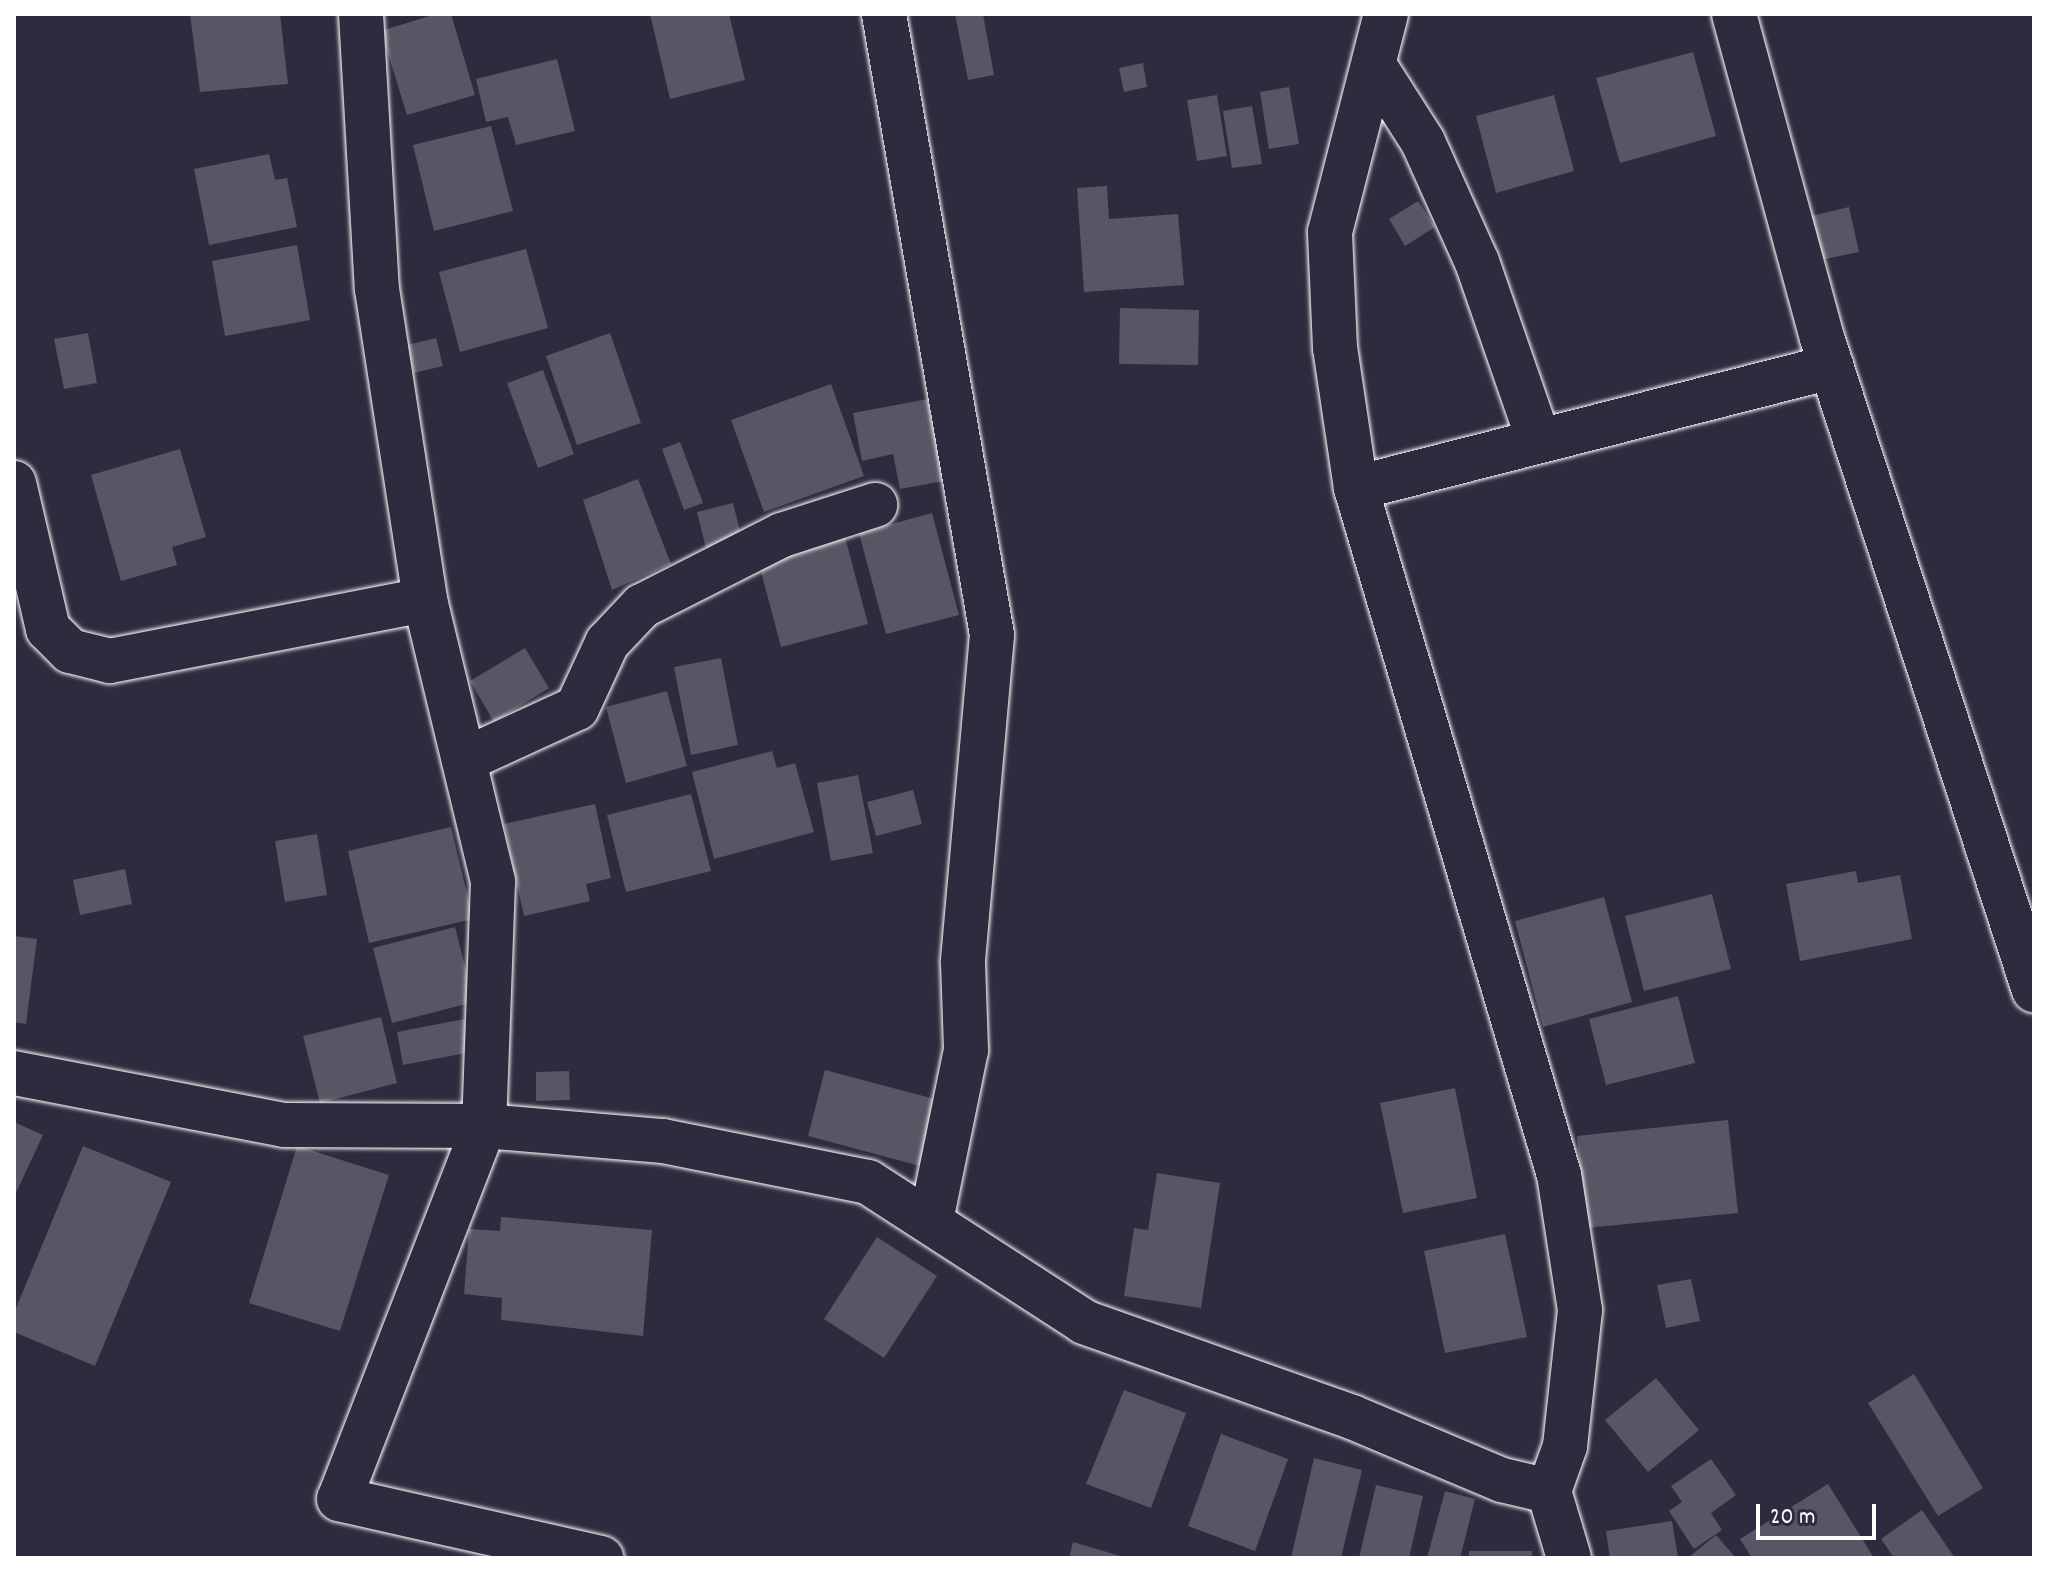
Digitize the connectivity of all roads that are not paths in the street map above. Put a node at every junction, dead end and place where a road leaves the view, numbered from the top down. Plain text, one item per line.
1 (361, 14) edge
2 (884, 14) edge
3 (1386, 14) edge
4 (1734, 14) edge
5 (1374, 65) junction
6 (1832, 367) junction
7 (1539, 441) junction
8 (14, 483) edge
9 (1356, 488) junction
10 (875, 505) dead end
11 (425, 600) junction
12 (464, 760) junction
13 (2028, 935) edge
14 (2034, 990) edge
15 (14, 1073) edge
16 (484, 1126) junction
17 (931, 1221) junction
18 (1549, 1491) junction
19 (601, 1558) edge
20 (1569, 1558) edge

1 - 11 street
2 - 17 street
3 - 5 street
4 - 6 street
5 - 7 street
5 - 9 street
6 - 7 street
6 - 13 street
7 - 9 street
8 - 11 street
9 - 18 street
10 - 12 street
11 - 12 street
12 - 16 street
13 - 14 street
15 - 16 street
16 - 17 street
16 - 19 street
17 - 18 street
18 - 20 street

